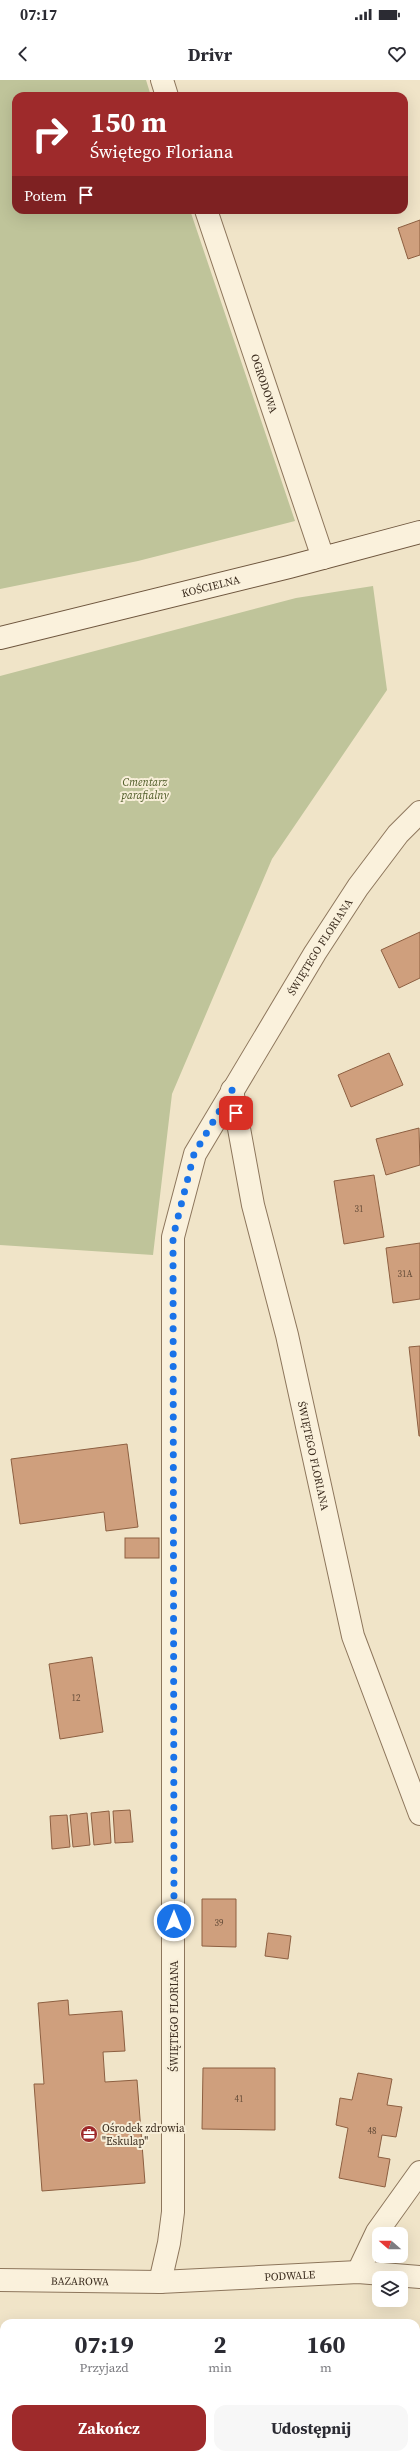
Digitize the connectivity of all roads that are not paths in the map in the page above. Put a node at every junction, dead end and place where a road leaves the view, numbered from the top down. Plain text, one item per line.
1 (162, 80) edge
2 (166, 92) edge
3 (207, 214) edge
4 (420, 532) edge
5 (323, 558) junction
6 (0, 638) edge
7 (420, 812) edge
8 (232, 1090) junction
9 (420, 1814) edge
10 (420, 2172) edge
11 (358, 2272) junction
12 (420, 2277) edge
13 (0, 2280) edge
14 (160, 2282) junction

1 - 2 street
3 - 5 street, OGRODOWA
4 - 5 street, KOŚCIELNA
5 - 6 street, KOŚCIELNA
7 - 8 street, ŚWIĘTEGO FLORIANA
8 - 9 street, ŚWIĘTEGO FLORIANA
8 - 14 street, ŚWIĘTEGO FLORIANA
10 - 11 street
11 - 12 street, PODWALE
11 - 14 street, PODWALE
13 - 14 street, BAZAROWA

